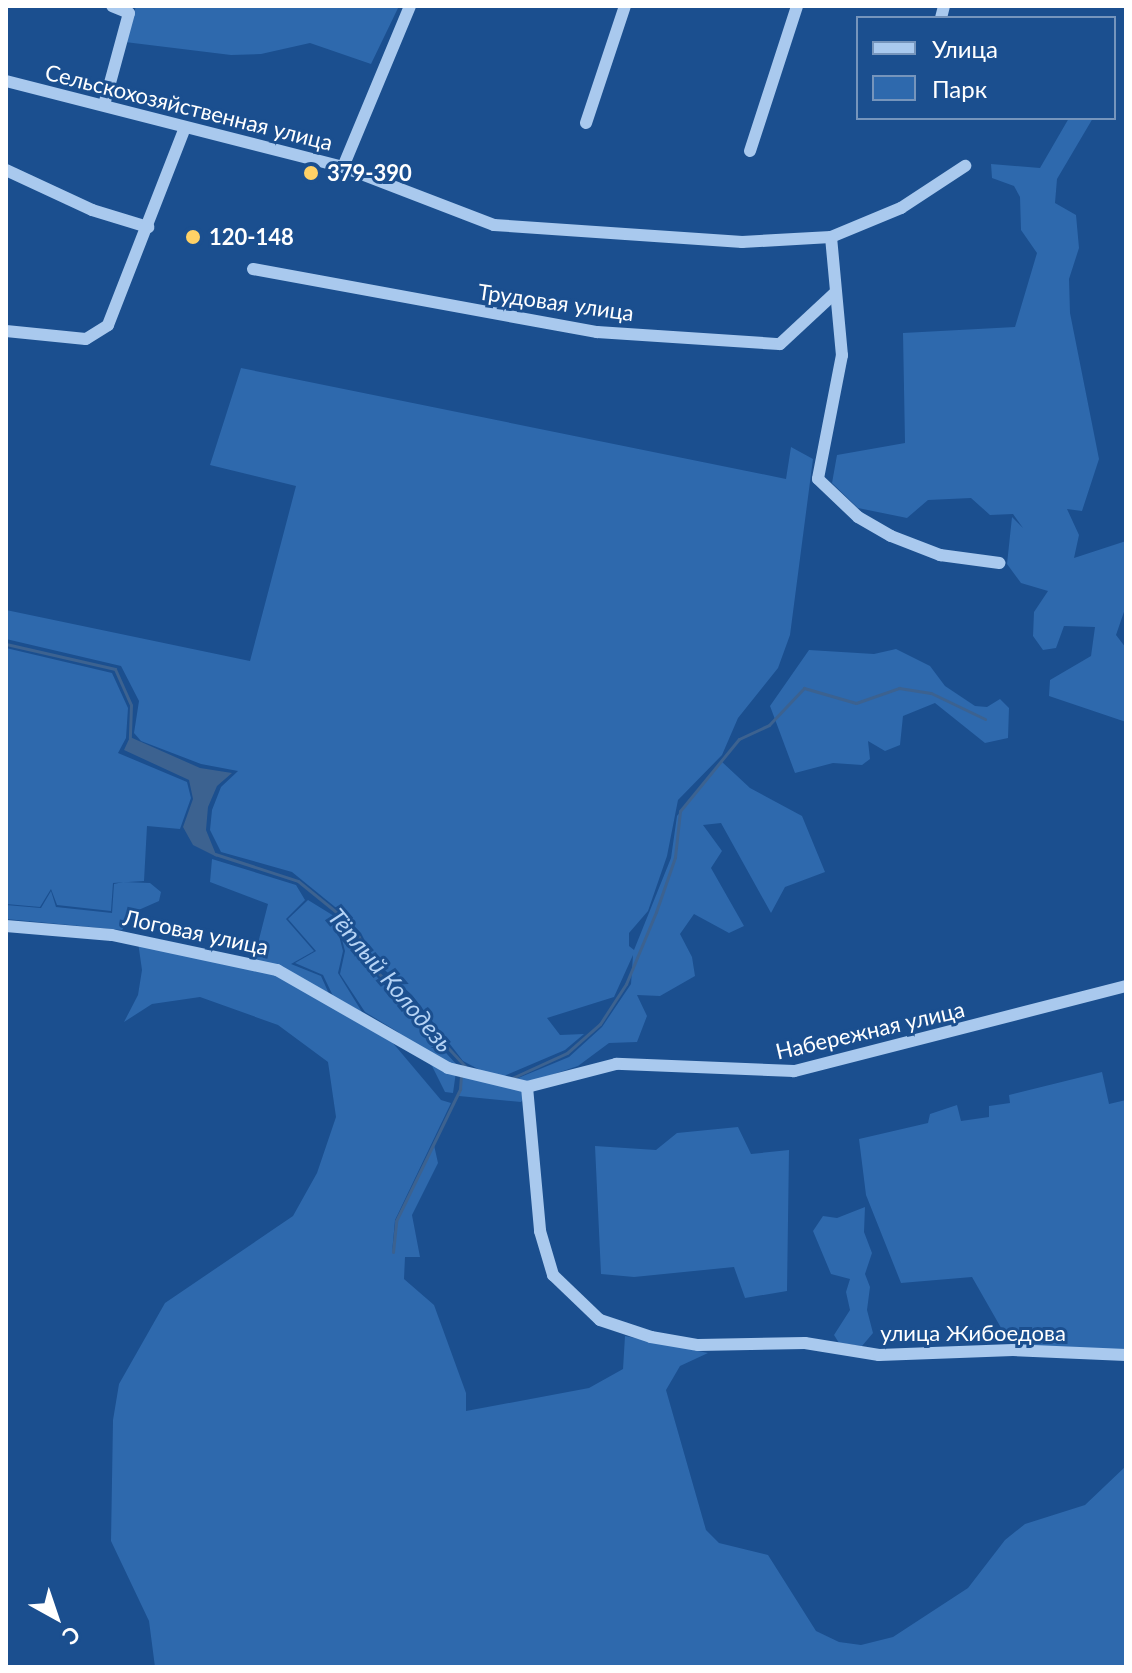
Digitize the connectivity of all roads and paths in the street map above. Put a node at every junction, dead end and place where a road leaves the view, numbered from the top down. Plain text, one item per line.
1 (112, 6) edge
2 (410, 6) edge
3 (625, 6) edge
4 (797, 6) edge
5 (6, 81) edge
6 (104, 105) junction
7 (586, 123) dead end
8 (185, 128) junction
9 (750, 151) dead end
10 (965, 166) dead end
11 (343, 167) junction
12 (6, 170) edge
13 (148, 227) junction
14 (831, 237) junction
15 (253, 269) dead end
16 (836, 292) junction
17 (6, 331) edge
18 (999, 563) dead end
19 (6, 926) edge
20 (1126, 986) edge
21 (522, 1085) junction
22 (1126, 1355) edge

1 - 6 street
2 - 11 street
3 - 7 street
4 - 9 street
5 - 6 street, Сельскохозяйственная улица
6 - 8 street, Сельскохозяйственная улица
8 - 11 street, Сельскохозяйственная улица
8 - 13 street
10 - 14 street, Сельскохозяйственная улица
11 - 14 street, Сельскохозяйственная улица
12 - 13 street
13 - 17 street
14 - 16 street
15 - 16 street, Трудовая улица
16 - 18 street
19 - 21 street, Логовая улица
20 - 21 street, Набережная улица
21 - 22 street, улица Жибоедова

